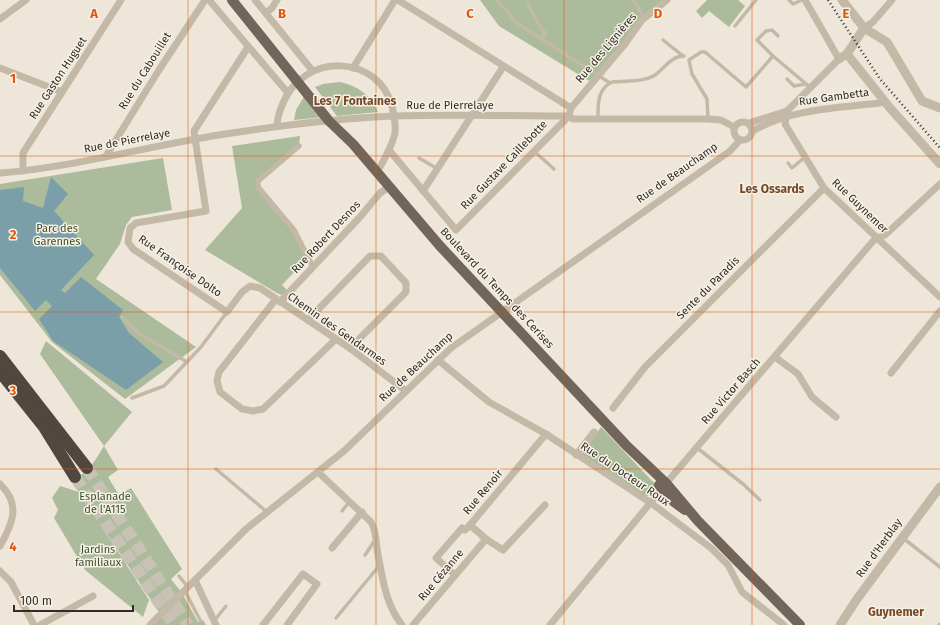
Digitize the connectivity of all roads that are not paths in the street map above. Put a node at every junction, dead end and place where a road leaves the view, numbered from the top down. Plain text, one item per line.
1 (26, 0) edge
2 (121, 0) edge
3 (205, 0) edge
4 (209, 0) edge
5 (232, 0) edge
6 (255, 0) edge
7 (277, 0) edge
8 (395, 0) edge
9 (398, 0) edge
10 (497, 0) edge
11 (633, 0) edge
12 (667, 0) edge
13 (756, 0) edge
14 (789, 0) edge
15 (804, 0) edge
16 (842, 0) edge
17 (892, 0) edge
18 (528, 4) dead end
19 (266, 13) junction
20 (0, 19) edge
21 (642, 20) junction
22 (735, 26) dead end
23 (864, 28) junction
24 (778, 36) dead end
25 (542, 39) junction
26 (663, 40) dead end
27 (248, 48) junction
28 (684, 56) junction
29 (773, 56) junction
30 (843, 56) junction
31 (689, 60) junction
32 (503, 67) junction
33 (0, 68) edge
34 (353, 68) junction
35 (312, 70) junction
36 (598, 74) junction
37 (787, 79) dead end
38 (299, 80) junction
39 (610, 83) junction
40 (808, 86) junction
41 (62, 92) junction
42 (288, 93) junction
43 (802, 98) junction
44 (884, 100) junction
45 (940, 108) edge
46 (570, 112) junction
47 (810, 112) junction
48 (787, 114) junction
49 (394, 116) junction
50 (472, 116) junction
51 (598, 119) junction
52 (708, 119) junction
53 (333, 120) junction
54 (749, 123) junction
55 (278, 126) junction
56 (734, 127) junction
57 (753, 131) junction
58 (195, 139) junction
59 (740, 140) junction
60 (299, 146) dead end
61 (389, 150) junction
62 (534, 151) junction
63 (106, 156) junction
64 (805, 157) junction
65 (419, 158) dead end
66 (788, 163) dead end
67 (940, 164) edge
68 (438, 169) junction
69 (554, 169) dead end
70 (23, 171) junction
71 (377, 172) junction
72 (0, 173) edge
73 (940, 184) edge
74 (389, 187) junction
75 (824, 188) junction
76 (423, 191) junction
77 (878, 238) junction
78 (313, 267) junction
79 (940, 297) edge
80 (278, 301) junction
81 (940, 311) edge
82 (227, 312) junction
83 (502, 312) junction
84 (122, 317) dead end
85 (308, 320) junction
86 (336, 339) junction
87 (351, 349) junction
88 (0, 356) edge
89 (775, 357) junction
90 (438, 360) junction
91 (187, 362) junction
92 (0, 372) edge
93 (891, 373) dead end
94 (406, 391) junction
95 (132, 398) dead end
96 (612, 408) dead end
97 (836, 417) dead end
98 (594, 432) dead end
99 (546, 434) junction
100 (696, 448) junction
101 (576, 455) junction
102 (87, 468) tunnel mouth
103 (216, 469) dead end
104 (318, 472) junction
105 (75, 477) tunnel mouth
106 (0, 484) edge
107 (664, 486) junction
108 (940, 488) edge
109 (760, 500) dead end
110 (350, 501) junction
111 (651, 503) junction
112 (545, 505) dead end
113 (342, 511) dead end
114 (267, 512) junction
115 (362, 512) junction
116 (470, 525) junction
117 (902, 537) junction
118 (376, 539) junction
119 (486, 539) junction
120 (0, 546) edge
121 (332, 548) dead end
122 (365, 555) dead end
123 (380, 565) junction
124 (940, 567) edge
125 (0, 571) edge
126 (455, 575) junction
127 (179, 576) dead end
128 (195, 580) junction
129 (186, 588) junction
130 (93, 596) dead end
131 (226, 606) dead end
132 (336, 618) dead end
133 (200, 620) dead end
134 (215, 623) edge
135 (34, 625) edge
136 (40, 625) edge
137 (150, 625) edge
138 (263, 625) edge
139 (287, 625) edge
140 (402, 625) edge
141 (413, 625) edge
142 (550, 625) edge
143 (784, 625) edge
144 (800, 625) edge
145 (840, 625) edge

1 - 20 street
2 - 41 street, Rue Gaston Huguet
3 - 63 street, Rue du Cabouillet
4 - 27 street
5 - 38 main road, Boulevard du Temps des Cerises
6 - 19 street
7 - 19 street
8 - 34 street
9 - 32 street
10 - 25 lane
11 - 21 lane
12 - 21 street, Rue des Lignières
13 - 22 lane
14 - 15 lane
15 - 30 street
16 - 23 street
17 - 23 street
18 - 25 lane
19 - 35 street
21 - 36 street, Rue des Lignières
23 - 30 street
23 - 45 street
24 - 29 lane
25 - 36 lane
26 - 28 lane
27 - 42 street
27 - 58 street
28 - 31 lane
28 - 39 lane
29 - 31 lane
29 - 40 lane
30 - 40 street
30 - 44 street, Rue Gambetta
31 - 52 lane
32 - 46 street
32 - 50 street
33 - 41 street
34 - 35 street
34 - 49 street
35 - 38 street
36 - 39 lane
36 - 46 street, Rue des Lignières
37 - 40 lane
38 - 42 street
38 - 53 main road, Boulevard du Temps des Cerises
39 - 51 lane
40 - 43 street
41 - 70 street, Rue Gaston Huguet
42 - 55 street
43 - 47 street
43 - 48 street
44 - 47 street, Rue Gambetta
44 - 67 street, Rue Gambetta
46 - 50 street, Rue de Pierrelaye
46 - 51 street, Rue de Pierrelaye
46 - 62 street, Rue Gustave Caillebotte
47 - 48 street, Rue Gambetta
48 - 54 street
48 - 57 street
48 - 64 street, Rue Guynemer
49 - 50 street, Rue de Pierrelaye
49 - 53 street, Rue de Pierrelaye
49 - 61 street
50 - 68 street
51 - 52 street, Rue de Pierrelaye
52 - 56 street, Rue de Pierrelaye
53 - 55 street, Rue de Pierrelaye
53 - 71 main road, Boulevard du Temps des Cerises
54 - 56 street
54 - 57 street
55 - 58 street, Rue de Pierrelaye
56 - 59 street
57 - 59 street
58 - 63 street, Rue de Pierrelaye
58 - 82 street, Rue Françoise Dolto
59 - 83 street, Rue de Beauchamp
60 - 78 street
61 - 71 street
61 - 76 street
62 - 69 lane
62 - 76 street, Rue Gustave Caillebotte
63 - 70 street, Rue de Pierrelaye
64 - 66 lane
64 - 75 street, Rue Guynemer
65 - 68 lane
68 - 76 street
70 - 72 street, Rue de Pierrelaye
71 - 74 main road, Boulevard du Temps des Cerises
73 - 77 street, Rue Victor Basch
74 - 78 street, Rue Robert Desnos
74 - 83 main road, Boulevard du Temps des Cerises
75 - 77 street, Rue Guynemer
75 - 96 street, Sente du Paradis
77 - 79 street, Rue Guynemer
77 - 89 street, Rue Victor Basch
78 - 80 street, Rue Robert Desnos
80 - 82 street, Rue Françoise Dolto
80 - 85 street, Chemin des Gendarmes
80 - 86 street, Rue Robert Desnos
81 - 93 street
82 - 91 lane
83 - 90 street, Rue de Beauchamp
83 - 107 main road, Boulevard du Temps des Cerises
84 - 91 lane
85 - 86 street, Chemin des Gendarmes
85 - 87 street
86 - 87 street, Chemin des Gendarmes
87 - 94 street, Chemin des Gendarmes
88 - 102 highway
89 - 97 street
89 - 100 street, Rue Victor Basch
90 - 94 street, Rue de Beauchamp
90 - 99 street, Rue du Docteur Roux
91 - 95 lane
92 - 105 highway
94 - 104 street, Rue de Beauchamp
98 - 101 street
99 - 101 street, Rue du Docteur Roux
99 - 116 street, Rue Renoir
100 - 107 street, Rue Victor Basch
100 - 109 lane
101 - 111 street, Rue du Docteur Roux
103 - 114 lane
104 - 110 street
104 - 114 street, Rue de Beauchamp
106 - 120 street
107 - 111 street, Rue Victor Basch
107 - 144 main road, Boulevard du Temps des Cerises
108 - 117 street, Rue d'Herblay
110 - 113 lane
110 - 115 street
111 - 142 street, Rue Victor Basch
111 - 143 street, Rue du Docteur Roux
112 - 119 street
114 - 128 street, Rue de Beauchamp
115 - 118 street
115 - 121 street
116 - 119 street
116 - 126 street, Rue Renoir
117 - 124 lane
117 - 145 street, Rue d'Herblay
118 - 122 lane
118 - 123 street
119 - 126 street, Rue Cézanne
123 - 132 lane
123 - 140 street
125 - 135 street
126 - 141 street, Rue Cézanne
127 - 129 lane
128 - 129 street, Rue de Beauchamp
128 - 134 street
129 - 133 lane
129 - 137 street, Rue de Beauchamp
130 - 136 street
131 - 134 lane
138 - 139 street

